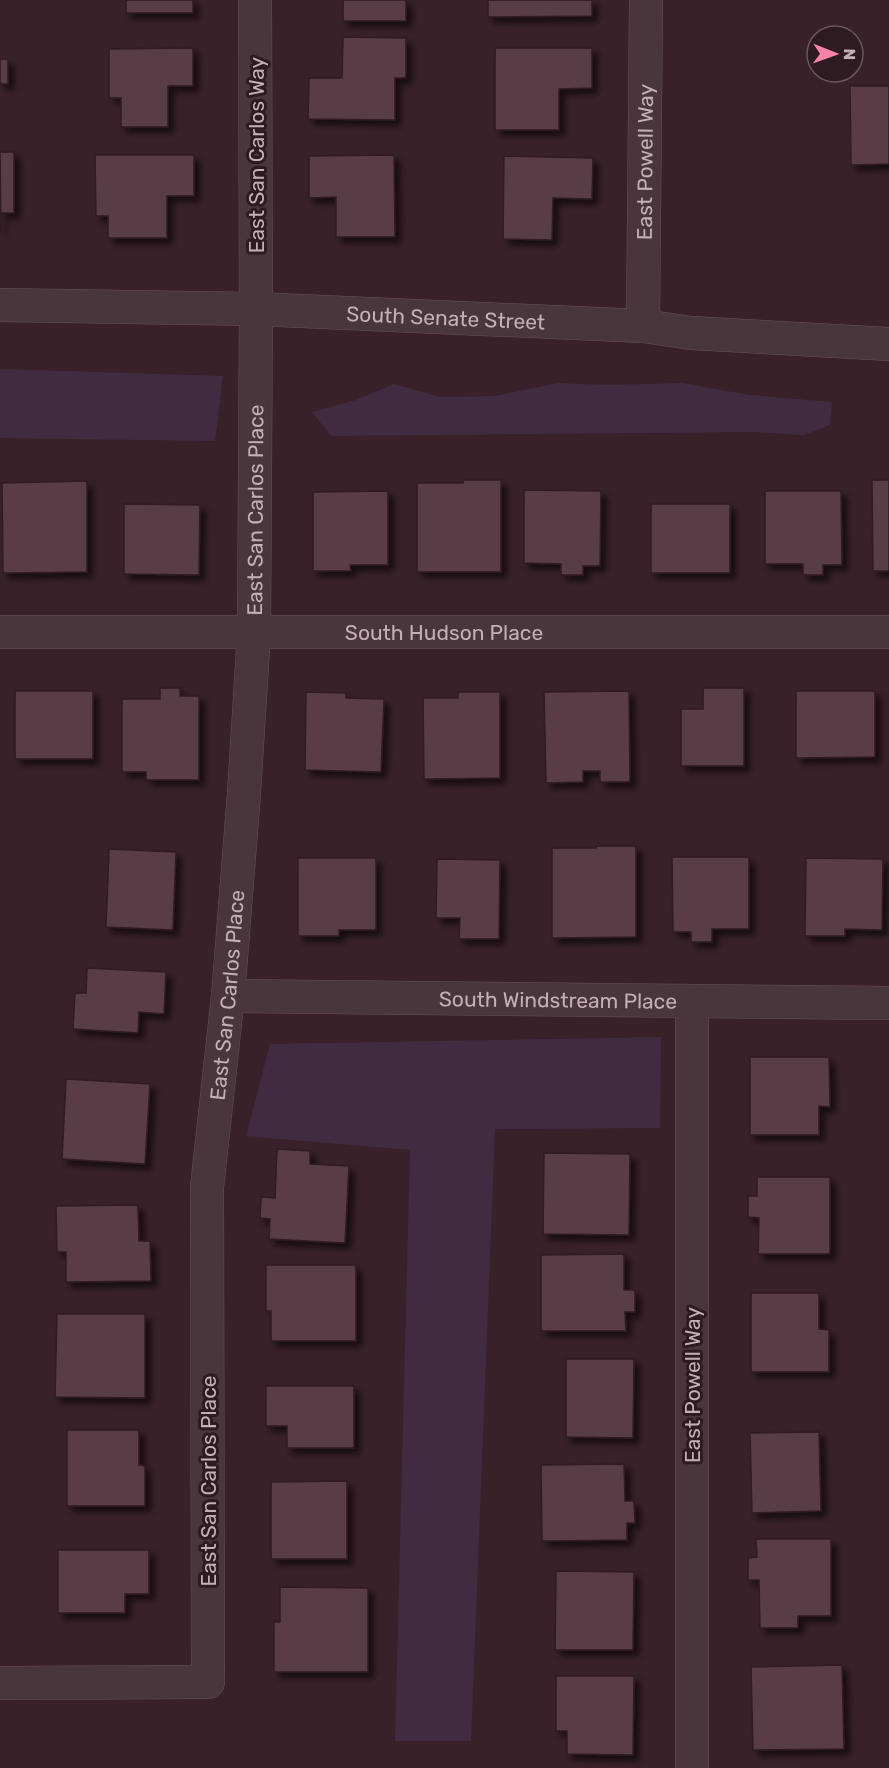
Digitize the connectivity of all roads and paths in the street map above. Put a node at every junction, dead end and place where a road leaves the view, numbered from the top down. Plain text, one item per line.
1 (255, 0) edge
2 (646, 0) edge
3 (0, 304) edge
4 (256, 309) junction
5 (643, 326) junction
6 (889, 344) edge
7 (889, 632) edge
8 (0, 633) edge
9 (254, 633) junction
10 (228, 996) junction
11 (692, 1002) junction
12 (889, 1002) edge
13 (0, 1683) edge
14 (692, 1768) edge

1 - 4 street, East San Carlos Way
2 - 5 street, East Powell Way
3 - 4 street, South Senate Street
4 - 5 street, South Senate Street
4 - 9 street, East San Carlos Place
5 - 6 street, South Senate Street
7 - 9 street, South Hudson Place
8 - 9 street, South Hudson Place
9 - 10 street, East San Carlos Place
10 - 11 street, South Windstream Place
10 - 13 street, East San Carlos Place
11 - 12 street, South Windstream Place
11 - 14 street, East Powell Way

